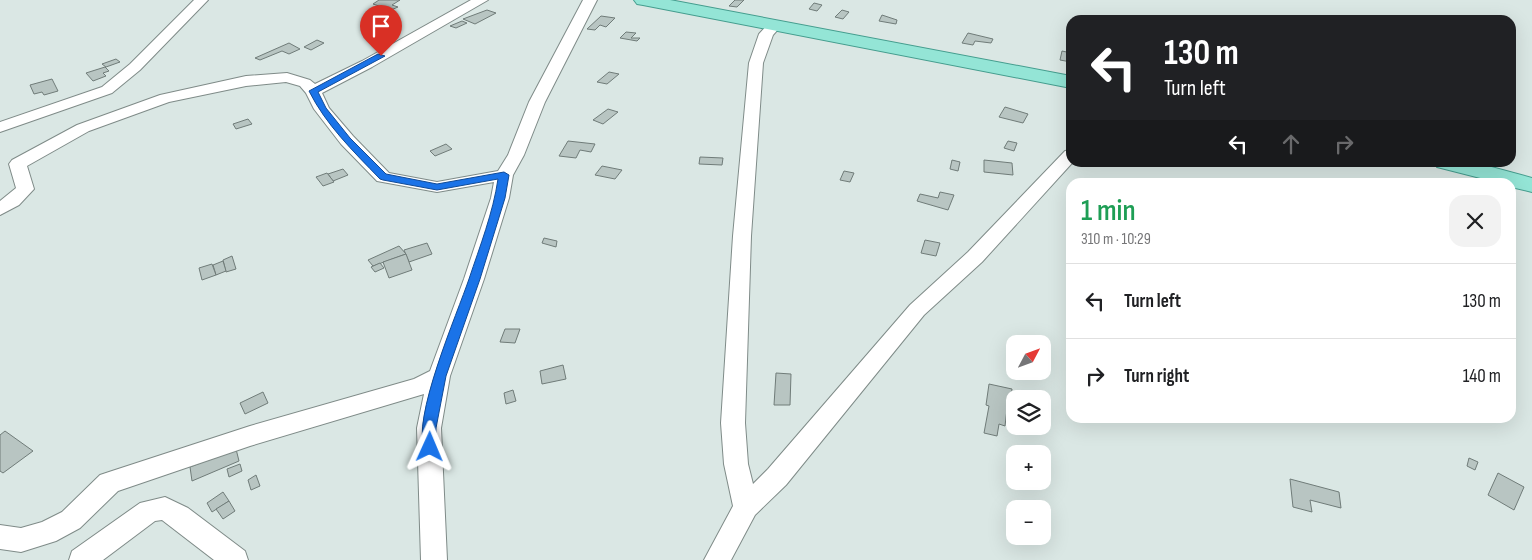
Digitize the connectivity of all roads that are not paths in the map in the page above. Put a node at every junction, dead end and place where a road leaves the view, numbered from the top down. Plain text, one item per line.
1 (201, 0) edge
2 (481, 0) edge
3 (590, 0) edge
4 (643, 0) edge
5 (774, 26) junction
6 (1066, 81) edge
7 (107, 90) junction
8 (313, 91) junction
9 (0, 127) edge
10 (84, 128) junction
11 (1066, 160) edge
12 (1464, 167) edge
13 (504, 175) junction
14 (1506, 178) edge
15 (1516, 181) edge
16 (1532, 185) edge
17 (0, 209) edge
18 (440, 376) junction
19 (746, 507) junction
20 (0, 537) edge
21 (82, 560) edge
22 (235, 560) edge
23 (434, 560) edge
24 (717, 560) edge

1 - 7 street
2 - 8 street
3 - 13 street
4 - 5 main road
5 - 6 main road
5 - 19 street
7 - 9 street
7 - 10 street
8 - 10 street
8 - 13 street
10 - 17 street
11 - 19 street
12 - 14 main road
13 - 18 street
15 - 16 main road
18 - 20 street
18 - 23 street
19 - 24 street
21 - 22 street

